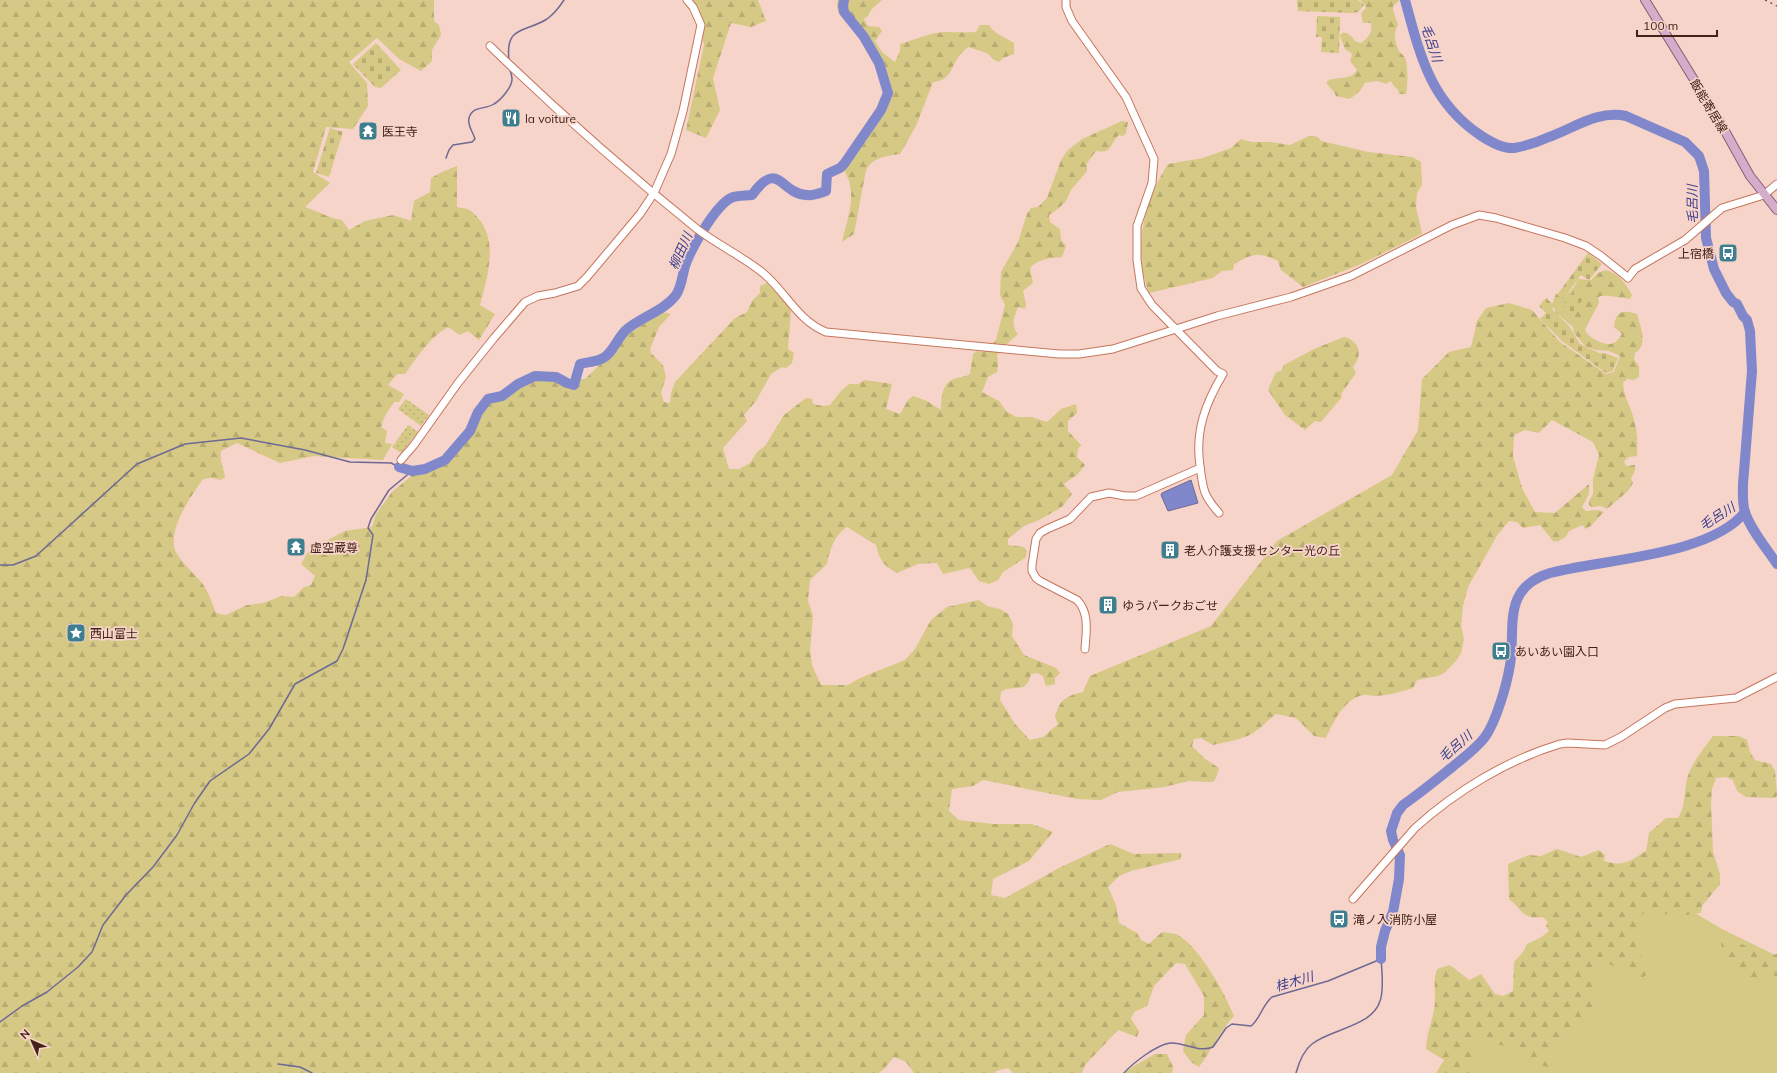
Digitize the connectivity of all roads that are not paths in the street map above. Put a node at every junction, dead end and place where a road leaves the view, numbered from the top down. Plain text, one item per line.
1 (687, 0) edge
2 (1066, 0) edge
3 (1645, 0) edge
4 (490, 46) dead end
5 (1777, 184) edge
6 (654, 193) junction
7 (1764, 195) junction
8 (1777, 210) edge
9 (1177, 329) junction
10 (401, 460) dead end
11 (1200, 468) junction
12 (1219, 513) dead end
13 (1085, 649) dead end
14 (1777, 677) edge
15 (1353, 899) dead end

1 - 6 street
2 - 9 street
3 - 7 main road, 飯能寄居線
4 - 6 street
5 - 7 street
6 - 9 street
6 - 10 street
7 - 8 main road, 飯能寄居線
7 - 9 street
9 - 11 street
11 - 12 street
11 - 13 street
14 - 15 street

